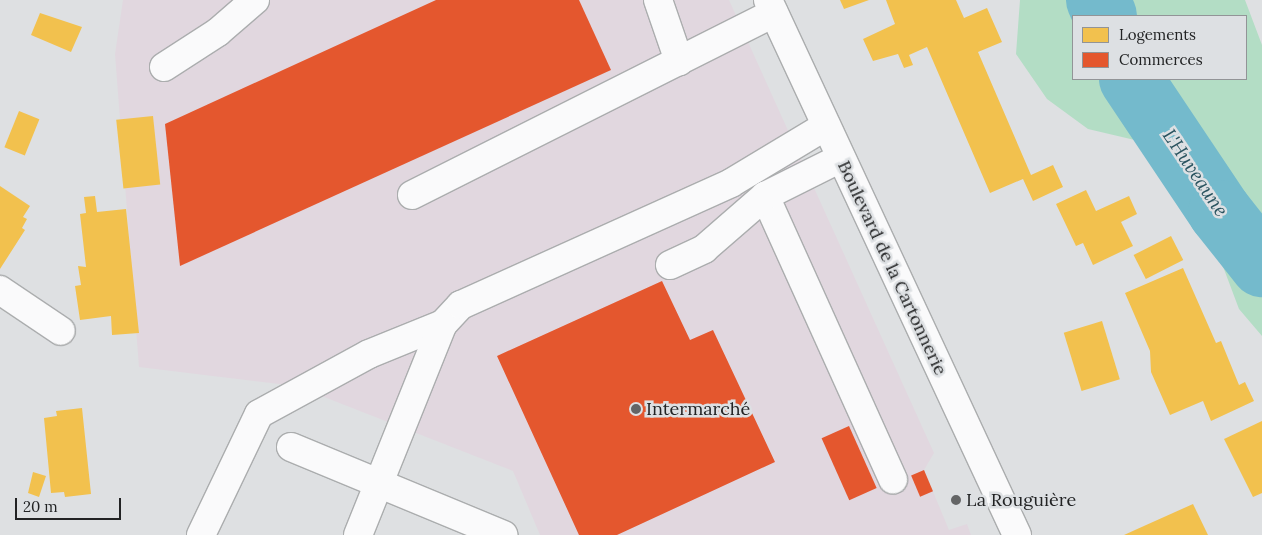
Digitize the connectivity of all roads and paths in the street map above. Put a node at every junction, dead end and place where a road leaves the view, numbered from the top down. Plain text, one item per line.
1 (255, 0) edge
2 (658, 0) edge
3 (771, 7) edge
4 (679, 61) junction
5 (164, 67) dead end
6 (826, 126) junction
7 (842, 158) junction
8 (412, 195) dead end
9 (765, 196) junction
10 (670, 265) dead end
11 (0, 290) edge
12 (443, 324) junction
13 (60, 331) dead end
14 (291, 446) dead end
15 (893, 479) dead end
16 (379, 482) junction
17 (201, 535) edge
18 (358, 535) edge
19 (504, 535) edge
20 (1017, 535) edge

1 - 5 main road
2 - 4 main road
3 - 4 main road
3 - 6 main road, Boulevard de la Cartonnerie
4 - 8 main road
6 - 7 main road, Boulevard de la Cartonnerie
6 - 12 main road
7 - 9 main road
7 - 20 main road, Boulevard de la Cartonnerie
9 - 10 main road
9 - 15 main road
11 - 13 main road
12 - 16 main road
12 - 17 main road
14 - 16 main road
16 - 18 main road
16 - 19 main road

